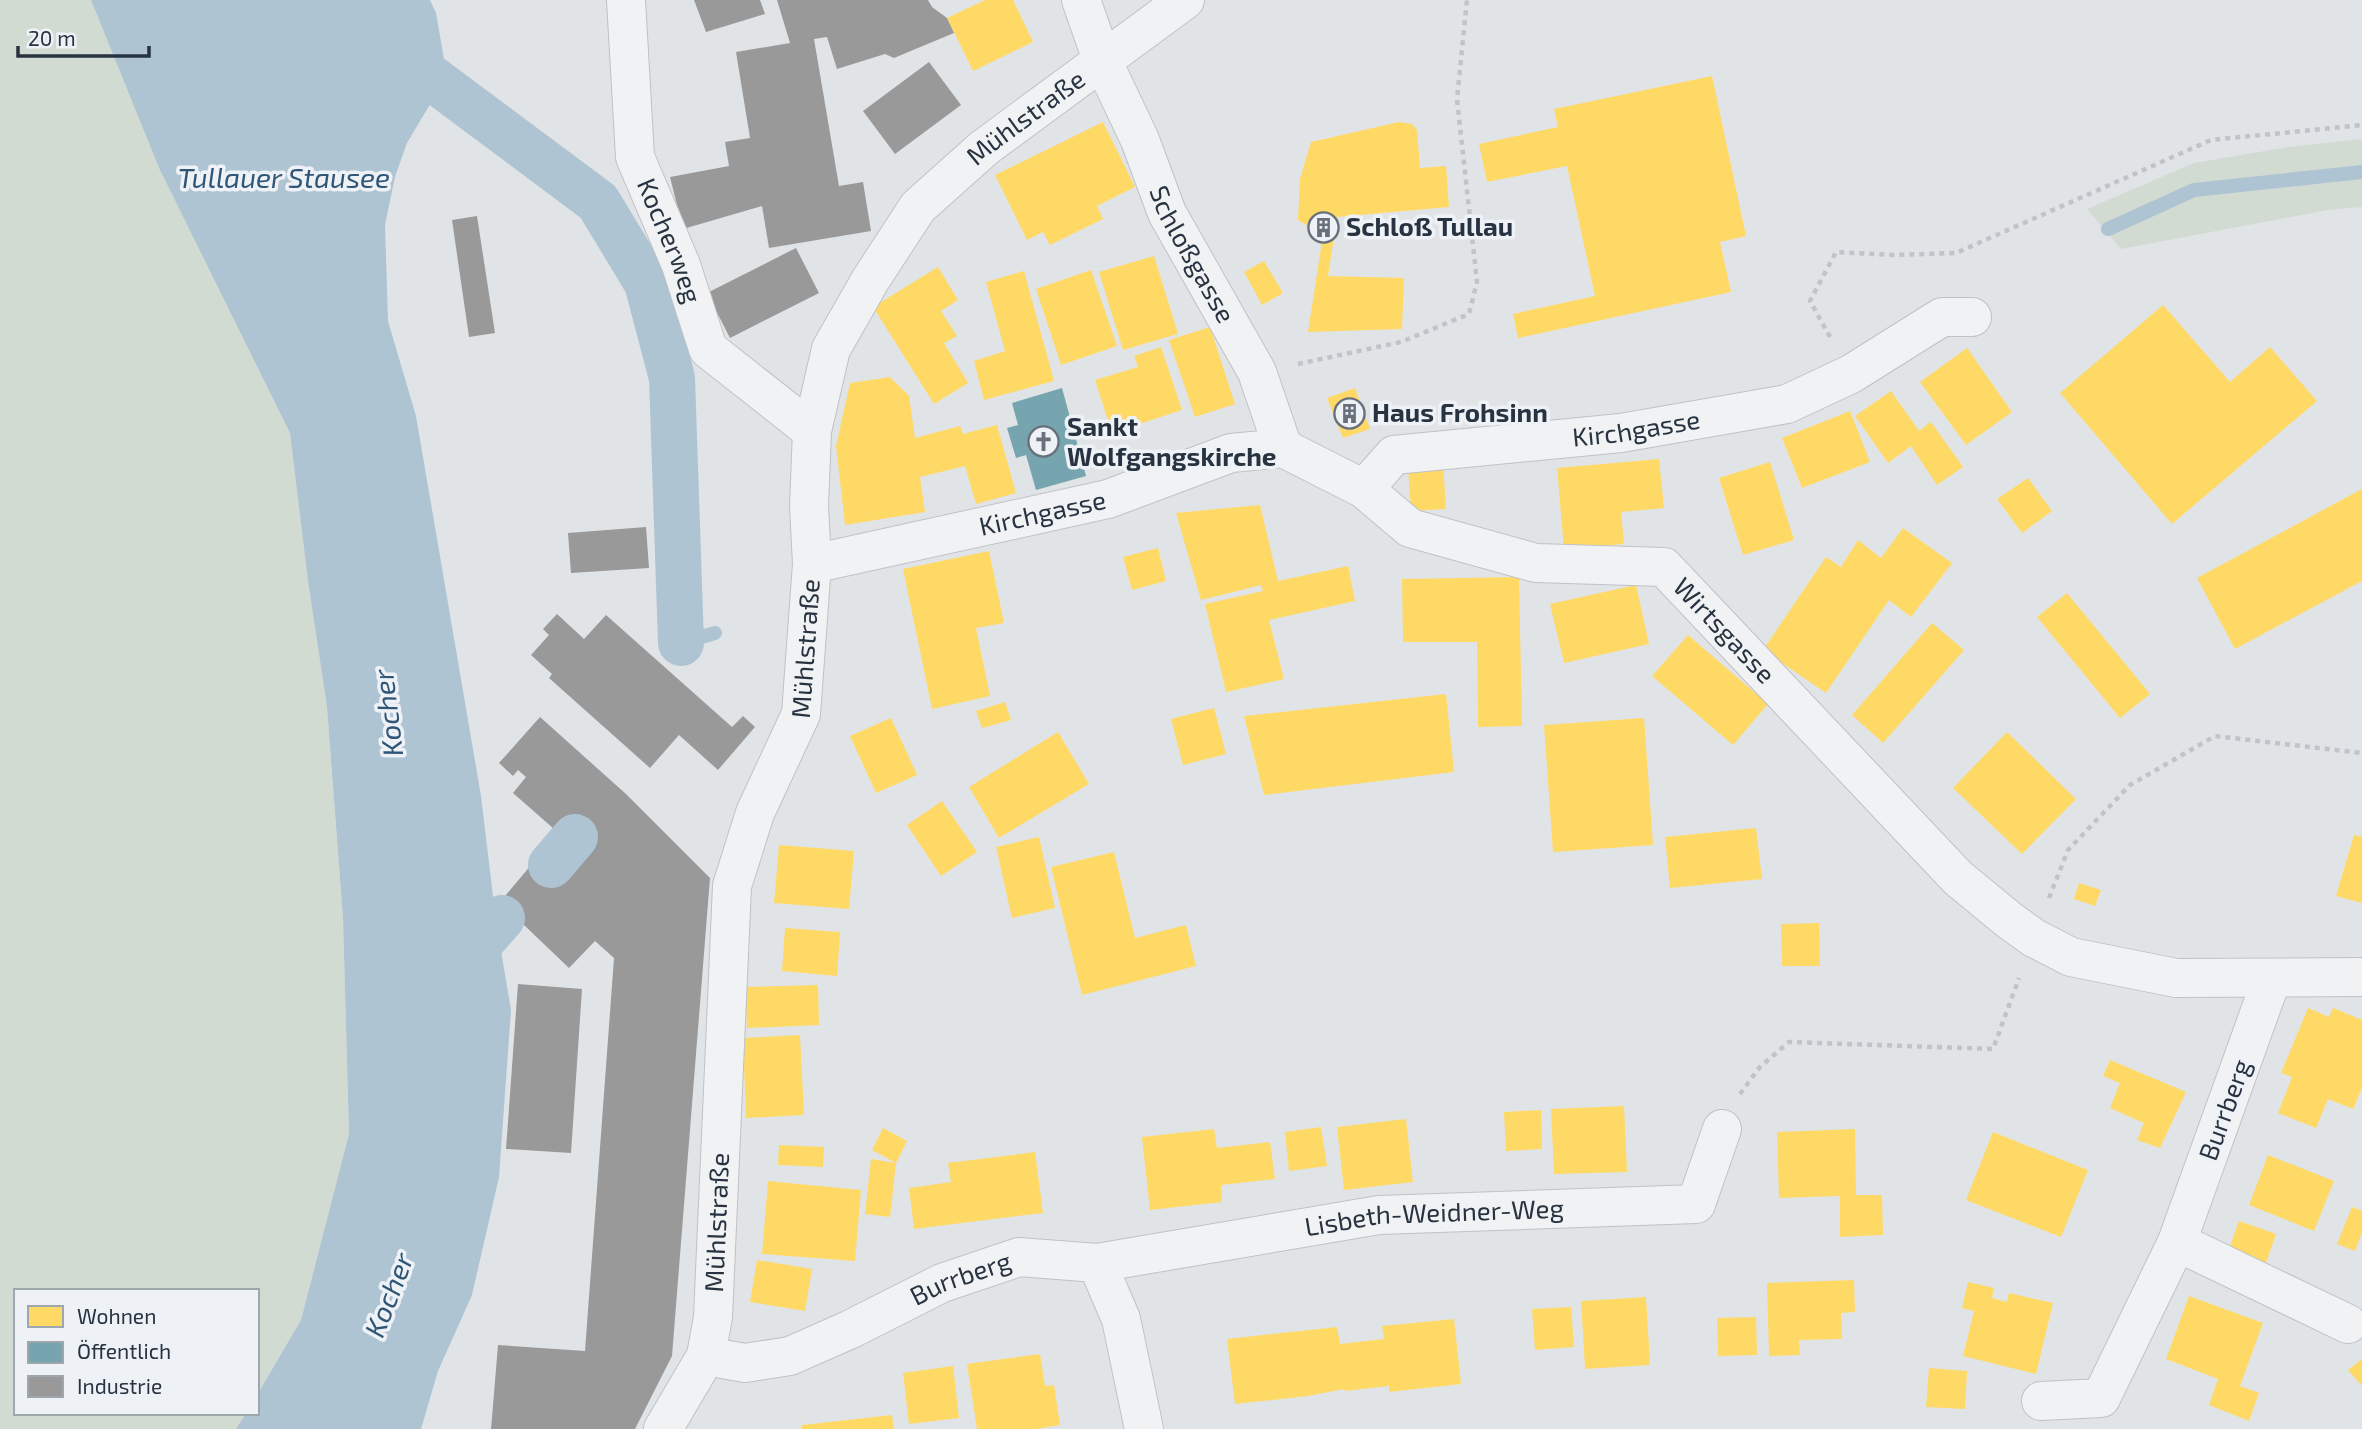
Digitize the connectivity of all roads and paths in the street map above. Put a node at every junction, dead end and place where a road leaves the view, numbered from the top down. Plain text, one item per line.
1 (626, 0) edge
2 (1081, 0) edge
3 (1185, 0) edge
4 (1468, 0) edge
5 (1102, 60) junction
6 (2362, 125) edge
7 (1972, 317) dead end
8 (1256, 372) junction
9 (1851, 374) junction
10 (812, 431) junction
11 (1283, 448) junction
12 (1364, 489) junction
13 (812, 564) junction
14 (2362, 753) edge
15 (2021, 929) junction
16 (2362, 977) edge
17 (2272, 978) junction
18 (1722, 1129) joint
19 (2177, 1242) junction
20 (1097, 1263) junction
21 (2348, 1324) dead end
22 (706, 1356) junction
23 (2041, 1401) dead end
24 (663, 1429) edge
25 (1144, 1429) edge

1 - 10 street, Kocherweg
2 - 5 street, Schloßgasse
3 - 5 street, Mühlstraße
4 - 8 path
5 - 8 street, Schloßgasse
5 - 10 street, Mühlstraße
6 - 9 path
7 - 9 street, Kirchgasse
8 - 11 street, Schloßgasse
9 - 12 street, Kirchgasse
10 - 13 street, Mühlstraße
11 - 12 street
11 - 13 street, Kirchgasse
12 - 15 street, Wirtsgasse
13 - 22 street, Mühlstraße
14 - 15 path
15 - 17 street
15 - 18 path
16 - 17 street
17 - 19 street, Burrberg
18 - 20 street, Lisbeth-Weidner-Weg
19 - 21 street
19 - 23 street, Burrberg
20 - 22 street, Burrberg
20 - 25 street
22 - 24 street, Mühlstraße

